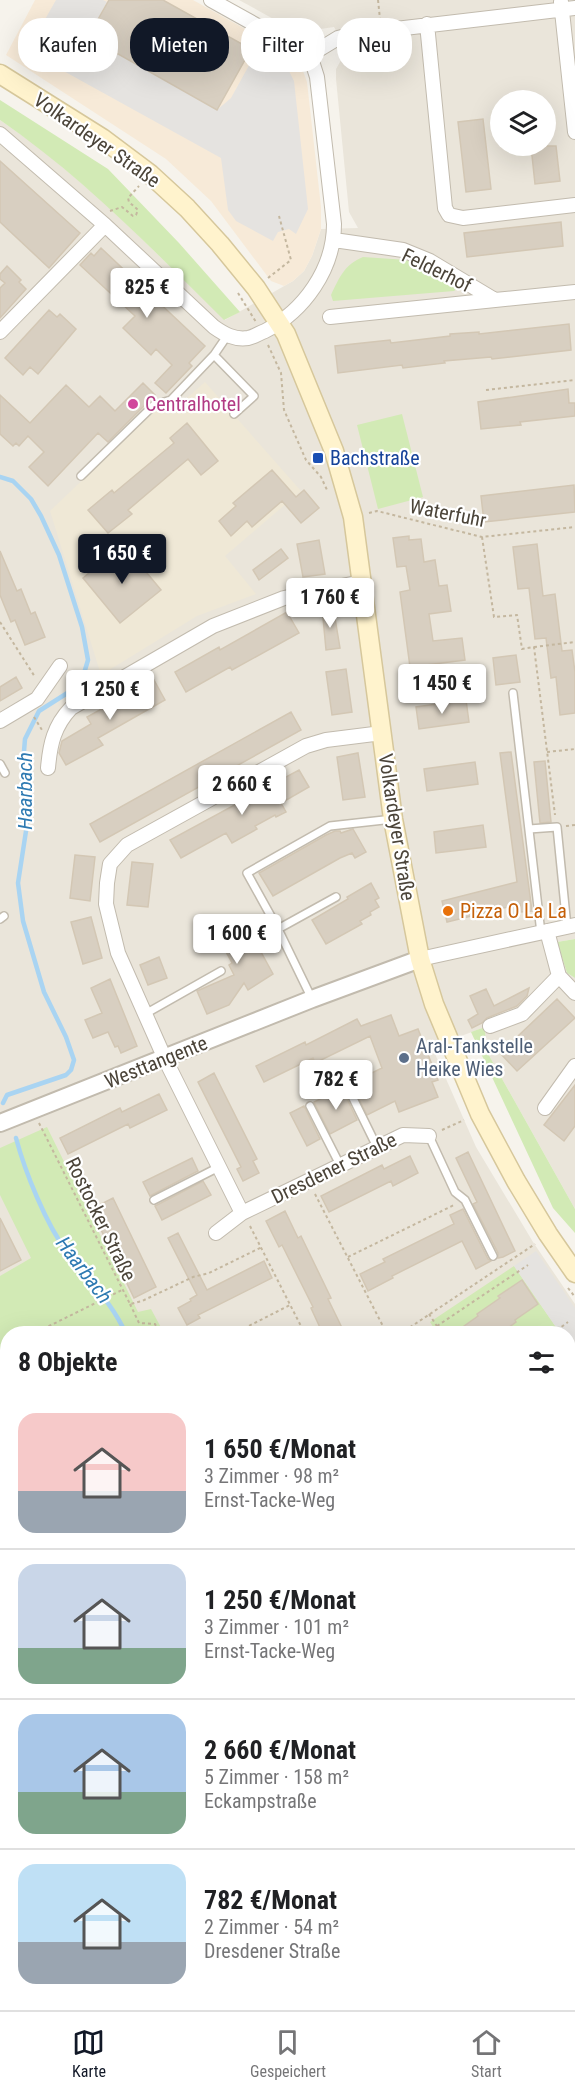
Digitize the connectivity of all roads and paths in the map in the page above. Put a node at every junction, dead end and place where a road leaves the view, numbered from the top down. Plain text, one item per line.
1 (378, 0) edge
2 (220, 2) edge
3 (566, 6) edge
4 (247, 18) edge
5 (380, 18) edge
6 (427, 24) junction
7 (412, 26) edge
8 (314, 72) edge
9 (0, 74) edge
10 (575, 132) edge
11 (0, 134) edge
12 (150, 174) junction
13 (575, 205) edge
14 (279, 216) dead end
15 (101, 222) junction
16 (334, 240) junction
17 (232, 285) dead end
18 (256, 288) junction
19 (575, 292) edge
20 (495, 300) junction
21 (330, 317) dead end
22 (280, 322) junction
23 (0, 332) edge
24 (262, 332) junction
25 (227, 336) junction
26 (214, 355) junction
27 (575, 380) edge
28 (486, 390) dead end
29 (234, 414) dead end
30 (81, 476) dead end
31 (331, 498) dead end
32 (352, 517) junction
33 (575, 526) edge
34 (482, 537) junction
35 (361, 582) junction
36 (0, 622) edge
37 (575, 642) edge
38 (534, 647) junction
39 (60, 666) dead end
40 (43, 690) junction
41 (513, 693) dead end
42 (32, 713) dead end
43 (0, 720) edge
44 (39, 724) dead end
45 (382, 733) junction
46 (575, 749) edge
47 (547, 752) junction
48 (0, 764) edge
49 (48, 768) dead end
50 (5, 773) dead end
51 (393, 819) junction
52 (575, 825) edge
53 (557, 827) junction
54 (529, 829) junction
55 (336, 897) dead end
56 (571, 926) edge
57 (278, 929) junction
58 (544, 932) junction
59 (420, 959) junction
60 (221, 971) dead end
61 (559, 976) junction
62 (575, 993) edge
63 (312, 999) junction
64 (145, 1014) junction
65 (490, 1026) dead end
66 (165, 1059) junction
67 (575, 1066) edge
68 (348, 1088) dead end
69 (310, 1106) dead end
70 (545, 1108) dead end
71 (33, 1111) junction
72 (480, 1114) junction
73 (0, 1123) edge
74 (429, 1136) junction
75 (377, 1147) junction
76 (340, 1165) junction
77 (219, 1167) junction
78 (308, 1180) junction
79 (154, 1200) dead end
80 (465, 1200) junction
81 (242, 1213) junction
82 (216, 1233) dead end
83 (537, 1242) dead end
84 (262, 1247) junction
85 (493, 1256) dead end
86 (348, 1257) junction
87 (528, 1264) dead end
88 (575, 1273) edge
89 (122, 1290) junction
90 (130, 1304) junction
91 (290, 1305) junction
92 (429, 1314) junction
93 (568, 1322) dead end
94 (50, 1326) edge
95 (156, 1326) edge
96 (249, 1326) edge
97 (301, 1326) edge
98 (383, 1326) edge
99 (411, 1326) edge
100 (437, 1326) joint
101 (563, 1326) edge

1 - 5 path
2 - 4 street
3 - 6 street
3 - 10 street
6 - 7 street
6 - 13 street
8 - 16 street
9 - 12 main road, Volkardeyer Straße
11 - 15 street
12 - 15 path
12 - 18 main road, Volkardeyer Straße
14 - 18 path
15 - 23 street
15 - 25 street
16 - 20 street, Felderhof
16 - 22 street
17 - 24 path
18 - 22 main road, Volkardeyer Straße
19 - 20 street, Felderhof
20 - 21 street, Felderhof
22 - 24 street
22 - 32 main road, Volkardeyer Straße
24 - 25 street
24 - 31 path
25 - 26 lane
26 - 29 lane
26 - 30 lane
27 - 28 path
32 - 34 path, Waterfuhr
32 - 35 main road, Volkardeyer Straße
33 - 34 path, Waterfuhr
34 - 38 path
35 - 45 main road, Volkardeyer Straße
35 - 49 street
36 - 40 path
37 - 38 path
38 - 47 path
39 - 40 street
40 - 43 street
41 - 54 lane
42 - 44 path
45 - 51 main road, Volkardeyer Straße
45 - 64 street
46 - 47 path
47 - 53 path
48 - 50 lane
51 - 57 lane
51 - 59 main road, Volkardeyer Straße
52 - 53 path
53 - 54 lane
53 - 56 lane
54 - 58 lane
55 - 57 lane
56 - 58 street
57 - 63 lane
58 - 59 street
58 - 61 street
59 - 63 street, Westtangente
59 - 72 main road, Volkardeyer Straße
60 - 64 lane
61 - 62 street
61 - 65 street
63 - 66 street, Westtangente
64 - 66 street
66 - 71 street, Westtangente
66 - 77 street
67 - 70 street
68 - 75 lane
69 - 76 lane
71 - 73 street, Westtangente
71 - 89 path, Rostocker Straße
72 - 74 path
72 - 88 main road, Volkardeyer Straße
74 - 75 street, Dresdener Straße
74 - 80 lane
75 - 76 street, Dresdener Straße
76 - 78 street, Dresdener Straße
77 - 79 lane
77 - 81 street
78 - 81 street, Dresdener Straße
78 - 86 path
80 - 85 lane
80 - 86 path
81 - 82 street, Dresdener Straße
81 - 84 path
83 - 92 path
84 - 90 path, Rostocker Straße
84 - 91 path
86 - 98 path
87 - 100 path
89 - 90 path, Rostocker Straße
89 - 94 path
90 - 95 path
91 - 96 path
91 - 97 path
92 - 99 path
92 - 100 path
93 - 101 path

